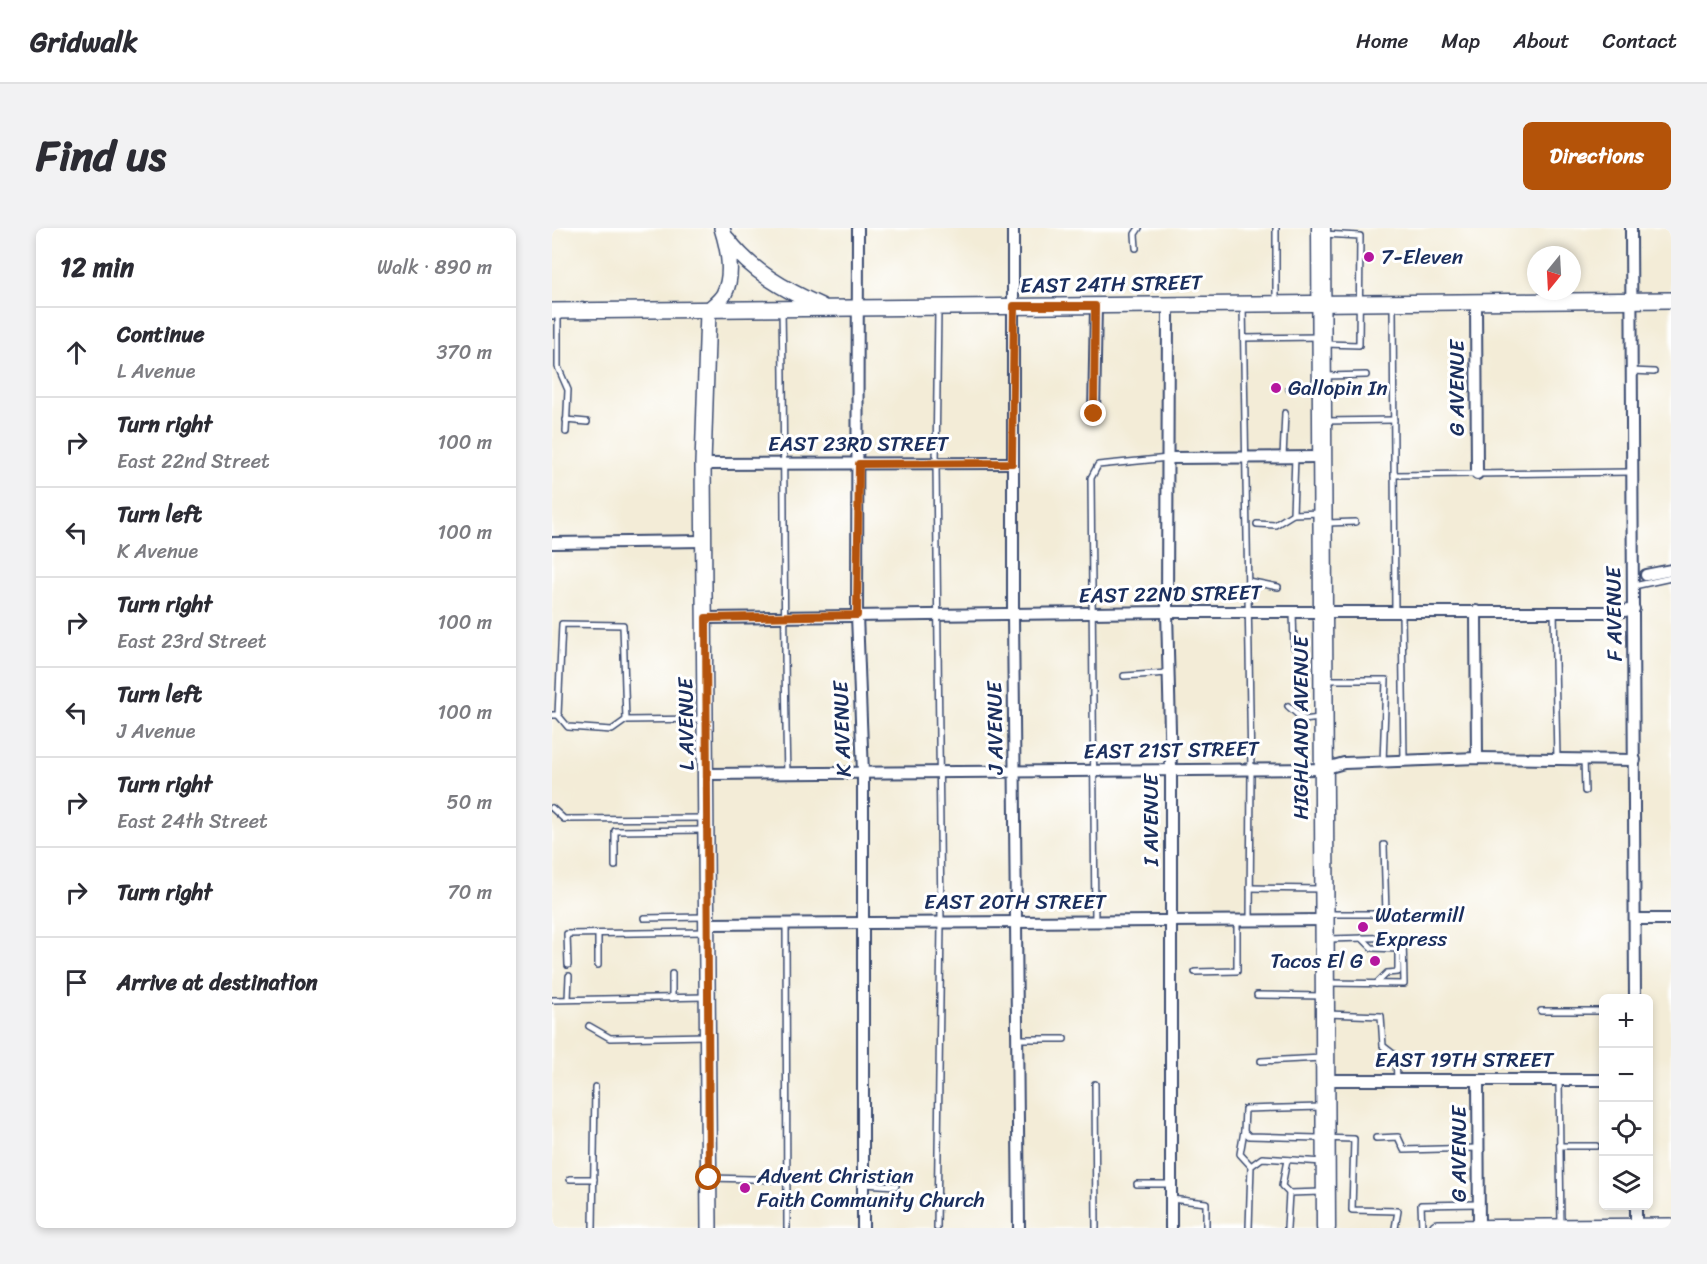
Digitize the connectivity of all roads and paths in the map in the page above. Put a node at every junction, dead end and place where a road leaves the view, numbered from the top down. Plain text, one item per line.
1 (858, 228) edge
2 (1013, 228) edge
3 (1139, 228) edge
4 (1276, 228) edge
5 (1631, 228) edge
6 (1321, 231) edge
7 (723, 232) edge
8 (1136, 248) dead end
9 (1632, 300) junction
10 (1671, 300) edge
11 (1476, 302) junction
12 (1321, 303) junction
13 (1361, 303) junction
14 (1393, 303) junction
15 (1243, 304) junction
16 (1276, 304) junction
17 (1168, 305) junction
18 (1014, 306) junction
19 (1095, 306) junction
20 (938, 307) junction
21 (782, 308) junction
22 (827, 308) junction
23 (858, 308) junction
24 (708, 310) junction
25 (555, 311) edge
26 (1244, 338) junction
27 (1321, 340) junction
28 (1632, 370) junction
29 (1654, 372) dead end
30 (1366, 375) dead end
31 (1321, 381) junction
32 (1289, 389) dead end
33 (1285, 413) dead end
34 (1094, 414) dead end
35 (567, 420) junction
36 (1394, 420) junction
37 (1321, 421) junction
38 (587, 422) dead end
39 (566, 432) dead end
40 (1283, 457) junction
41 (1295, 457) junction
42 (1321, 457) junction
43 (1168, 458) junction
44 (1247, 458) junction
45 (936, 463) junction
46 (1012, 463) junction
47 (704, 464) junction
48 (786, 464) junction
49 (859, 464) junction
50 (1630, 472) junction
51 (1477, 474) junction
52 (1394, 475) junction
53 (1293, 514) junction
54 (1322, 518) junction
55 (1355, 522) dead end
56 (1257, 524) dead end
57 (705, 542) junction
58 (552, 543) edge
59 (1671, 570) edge
60 (1646, 576) dead end
61 (1671, 578) edge
62 (1248, 581) junction
63 (1634, 586) junction
64 (1278, 587) dead end
65 (1634, 609) junction
66 (1554, 610) junction
67 (1476, 611) junction
68 (1167, 612) junction
69 (1248, 612) junction
70 (1399, 612) junction
71 (1094, 613) junction
72 (1293, 613) junction
73 (1323, 614) junction
74 (857, 615) junction
75 (1012, 615) junction
76 (783, 616) junction
77 (938, 616) junction
78 (706, 618) junction
79 (1294, 647) dead end
80 (1168, 673) junction
81 (1124, 676) dead end
82 (1323, 680) junction
83 (1288, 706) dead end
84 (555, 715) edge
85 (1324, 718) junction
86 (706, 719) junction
87 (626, 720) junction
88 (1477, 758) junction
89 (1557, 759) junction
90 (1584, 759) junction
91 (1635, 760) junction
92 (1383, 762) junction
93 (1404, 762) junction
94 (1251, 769) junction
95 (1323, 769) junction
96 (1171, 770) junction
97 (1015, 771) junction
98 (1095, 771) junction
99 (940, 772) junction
100 (863, 773) junction
101 (708, 774) junction
102 (787, 774) junction
103 (1585, 791) dead end
104 (552, 808) edge
105 (706, 824) junction
106 (1384, 846) dead end
107 (615, 866) dead end
108 (1250, 888) junction
109 (1324, 889) junction
110 (1324, 917) junction
111 (644, 918) dead end
112 (1635, 919) junction
113 (1671, 919) edge
114 (1095, 921) junction
115 (1170, 921) junction
116 (1237, 921) junction
117 (1250, 921) junction
118 (941, 922) junction
119 (1017, 922) junction
120 (864, 923) junction
121 (707, 924) junction
122 (786, 924) junction
123 (598, 934) junction
124 (1362, 938) junction
125 (1324, 939) junction
126 (568, 965) dead end
127 (598, 965) dead end
128 (1194, 972) dead end
129 (672, 974) dead end
130 (569, 976) dead end
131 (1376, 984) junction
132 (1635, 994) edge
133 (1257, 995) dead end
134 (707, 997) junction
135 (672, 998) junction
136 (1324, 998) junction
137 (568, 999) junction
138 (552, 1000) edge
139 (1541, 1011) dead end
140 (1599, 1011) edge
141 (589, 1026) dead end
142 (708, 1036) junction
143 (1017, 1039) junction
144 (1064, 1039) dead end
145 (1324, 1058) junction
146 (1261, 1061) dead end
147 (1324, 1080) junction
148 (1397, 1080) junction
149 (1478, 1080) junction
150 (1559, 1080) junction
151 (1599, 1080) edge
152 (1095, 1084) dead end
153 (595, 1088) dead end
154 (1324, 1107) junction
155 (1244, 1131) junction
156 (1376, 1138) dead end
157 (1325, 1140) junction
158 (1560, 1146) junction
159 (1596, 1146) dead end
160 (1478, 1148) junction
161 (1287, 1160) junction
162 (1325, 1162) junction
163 (1251, 1166) junction
164 (709, 1178) junction
165 (570, 1179) dead end
166 (594, 1179) junction
167 (787, 1180) junction
168 (863, 1184) junction
169 (1137, 1184) dead end
170 (1171, 1184) junction
171 (896, 1186) dead end
172 (1325, 1192) junction
173 (1290, 1193) junction
174 (1171, 1199) junction
175 (1479, 1204) junction
176 (1635, 1210) edge
177 (1671, 1226) edge
178 (1561, 1227) edge
179 (1630, 1227) edge
180 (593, 1228) edge
181 (709, 1228) edge
182 (787, 1228) edge
183 (863, 1228) edge
184 (938, 1228) edge
185 (1019, 1228) edge
186 (1096, 1228) edge
187 (1171, 1228) edge
188 (1206, 1228) edge
189 (1249, 1228) edge
190 (1287, 1228) edge
191 (1326, 1228) edge
192 (1395, 1228) edge
193 (1422, 1228) edge
194 (1437, 1228) edge
195 (1479, 1228) edge

1 - 23 street, K AVENUE
2 - 18 street, J AVENUE
3 - 8 lane
4 - 16 lane
5 - 9 street, F AVENUE
6 - 12 main road, HIGHLAND AVENUE
6 - 13 lane
7 - 22 street
7 - 24 street
9 - 10 street, EAST 24TH STREET
9 - 11 street, EAST 24TH STREET
9 - 28 street, F AVENUE
11 - 14 street, EAST 24TH STREET
11 - 51 street, G AVENUE
12 - 13 street, EAST 24TH STREET
12 - 16 street, EAST 24TH STREET
12 - 27 main road, HIGHLAND AVENUE
13 - 14 street, EAST 24TH STREET
13 - 27 lane
14 - 36 lane
15 - 16 street, EAST 24TH STREET
15 - 17 street, EAST 24TH STREET
15 - 26 lane
17 - 19 street, EAST 24TH STREET
17 - 43 street, I AVENUE
18 - 19 street, EAST 24TH STREET
18 - 20 street, EAST 24TH STREET
18 - 46 street, J AVENUE
19 - 34 street
20 - 23 street, EAST 24TH STREET
20 - 45 lane
21 - 22 street, EAST 24TH STREET
21 - 24 street, EAST 24TH STREET
21 - 48 lane
22 - 23 street, EAST 24TH STREET
23 - 49 street, K AVENUE
24 - 25 street, EAST 24TH STREET
24 - 47 street, L AVENUE
25 - 35 lane
26 - 27 lane
26 - 44 lane
27 - 31 main road, HIGHLAND AVENUE
28 - 29 lane
28 - 50 street, F AVENUE
30 - 31 lane
31 - 32 lane
31 - 37 main road, HIGHLAND AVENUE
33 - 40 lane
35 - 38 lane
35 - 39 lane
36 - 37 lane
36 - 52 lane
37 - 42 main road, HIGHLAND AVENUE
40 - 41 street
40 - 44 street
41 - 42 street
41 - 53 lane
42 - 54 main road, HIGHLAND AVENUE
43 - 44 street
43 - 68 street, I AVENUE
43 - 71 lane
44 - 62 lane
45 - 46 street, EAST 23RD STREET
45 - 49 street, EAST 23RD STREET
45 - 77 lane
46 - 75 street, J AVENUE
47 - 48 street, EAST 23RD STREET
47 - 57 street, L AVENUE
48 - 49 street, EAST 23RD STREET
48 - 76 lane
49 - 74 street, K AVENUE
50 - 51 lane
50 - 63 street, F AVENUE
51 - 52 lane
52 - 70 lane
53 - 54 lane
53 - 56 lane
54 - 55 lane
54 - 73 main road, HIGHLAND AVENUE
57 - 58 street
57 - 78 street, L AVENUE
59 - 60 street
61 - 63 lane
62 - 64 lane
62 - 69 lane
63 - 65 street, F AVENUE
65 - 66 street, EAST 22ND STREET
65 - 91 street, F AVENUE
66 - 67 street, EAST 22ND STREET
66 - 89 lane
67 - 70 street, EAST 22ND STREET
67 - 88 street
68 - 69 street, EAST 22ND STREET
68 - 71 street, EAST 22ND STREET
68 - 80 street, I AVENUE
69 - 72 street, EAST 22ND STREET
69 - 94 lane
70 - 73 street, EAST 22ND STREET
70 - 93 lane
71 - 75 street, EAST 22ND STREET
71 - 98 lane
72 - 73 street, EAST 22ND STREET
72 - 79 lane
73 - 82 main road, HIGHLAND AVENUE
74 - 76 street, EAST 22ND STREET
74 - 77 street, EAST 22ND STREET
74 - 100 street, K AVENUE
75 - 77 street, EAST 22ND STREET
75 - 97 street, J AVENUE
76 - 78 street, EAST 22ND STREET
76 - 102 lane
77 - 99 lane
78 - 86 street, L AVENUE
80 - 81 lane
80 - 96 street, I AVENUE
82 - 85 main road, HIGHLAND AVENUE
82 - 92 lane
83 - 85 lane
84 - 87 lane
84 - 87 lane
85 - 95 main road, HIGHLAND AVENUE
86 - 87 lane
86 - 101 street, L AVENUE
88 - 89 street, EAST 21ST STREET
88 - 93 street, EAST 21ST STREET
89 - 90 street, EAST 21ST STREET
90 - 91 street, EAST 21ST STREET
90 - 103 lane
91 - 112 street, F AVENUE
92 - 93 street, EAST 21ST STREET
92 - 95 street, EAST 21ST STREET
94 - 95 street, EAST 21ST STREET
94 - 96 street, EAST 21ST STREET
94 - 108 lane
95 - 109 main road, HIGHLAND AVENUE
96 - 98 street, EAST 21ST STREET
96 - 115 street, I AVENUE
97 - 98 street, EAST 21ST STREET
97 - 99 street, EAST 21ST STREET
97 - 119 street, J AVENUE
98 - 114 lane
99 - 100 street, EAST 21ST STREET
99 - 118 lane
100 - 102 street, EAST 21ST STREET
100 - 120 street, K AVENUE
101 - 102 street, EAST 21ST STREET
101 - 105 street, L AVENUE
104 - 105 lane
105 - 107 lane
105 - 121 street, L AVENUE
106 - 110 lane
108 - 109 lane
108 - 117 lane
109 - 110 main road, HIGHLAND AVENUE
110 - 117 street, EAST 20TH STREET
110 - 125 main road, HIGHLAND AVENUE
111 - 121 lane
112 - 113 street
112 - 132 street, F AVENUE
114 - 115 street, EAST 20TH STREET
114 - 119 street, EAST 20TH STREET
115 - 116 street, EAST 20TH STREET
115 - 170 street, I AVENUE
116 - 117 street, EAST 20TH STREET
116 - 128 lane
118 - 119 street, EAST 20TH STREET
118 - 120 street, EAST 20TH STREET
118 - 184 lane
119 - 143 street, J AVENUE
120 - 122 street, EAST 20TH STREET
120 - 168 street, K AVENUE
121 - 122 street, EAST 20TH STREET
121 - 123 lane
121 - 134 street, L AVENUE
122 - 167 lane
123 - 126 lane
123 - 127 lane
124 - 125 lane
124 - 131 lane
124 - 131 lane
125 - 136 main road, HIGHLAND AVENUE
129 - 135 lane
130 - 137 lane
131 - 136 lane
133 - 136 lane
134 - 135 lane
134 - 142 street, L AVENUE
135 - 137 lane
136 - 145 main road, HIGHLAND AVENUE
136 - 148 lane
137 - 138 lane
139 - 140 lane
141 - 142 lane
142 - 164 street, L AVENUE
143 - 144 lane
143 - 185 street, J AVENUE
145 - 146 lane
145 - 147 main road, HIGHLAND AVENUE
147 - 148 street, EAST 19TH STREET
147 - 154 main road, HIGHLAND AVENUE
148 - 149 street, EAST 19TH STREET
149 - 150 street, EAST 19TH STREET
149 - 160 street, G AVENUE
150 - 151 street, EAST 19TH STREET
150 - 158 lane
152 - 186 lane
153 - 166 lane
154 - 155 lane
154 - 157 main road, HIGHLAND AVENUE
155 - 157 lane
155 - 163 lane
156 - 160 lane
157 - 162 main road, HIGHLAND AVENUE
157 - 192 lane
158 - 159 lane
158 - 178 lane
160 - 175 street, G AVENUE
161 - 162 lane
161 - 163 lane
161 - 173 lane
162 - 172 main road, HIGHLAND AVENUE
163 - 189 lane
164 - 167 lane
164 - 181 street, L AVENUE
165 - 166 lane
166 - 180 lane
167 - 182 lane
168 - 171 lane
168 - 183 street, K AVENUE
169 - 170 lane
170 - 174 street, I AVENUE
172 - 173 lane
172 - 191 main road, HIGHLAND AVENUE
173 - 190 lane
174 - 187 street, I AVENUE
174 - 188 lane
175 - 193 lane
175 - 195 street, G AVENUE
176 - 179 street
177 - 179 street
178 - 179 street
178 - 195 street
194 - 195 street

